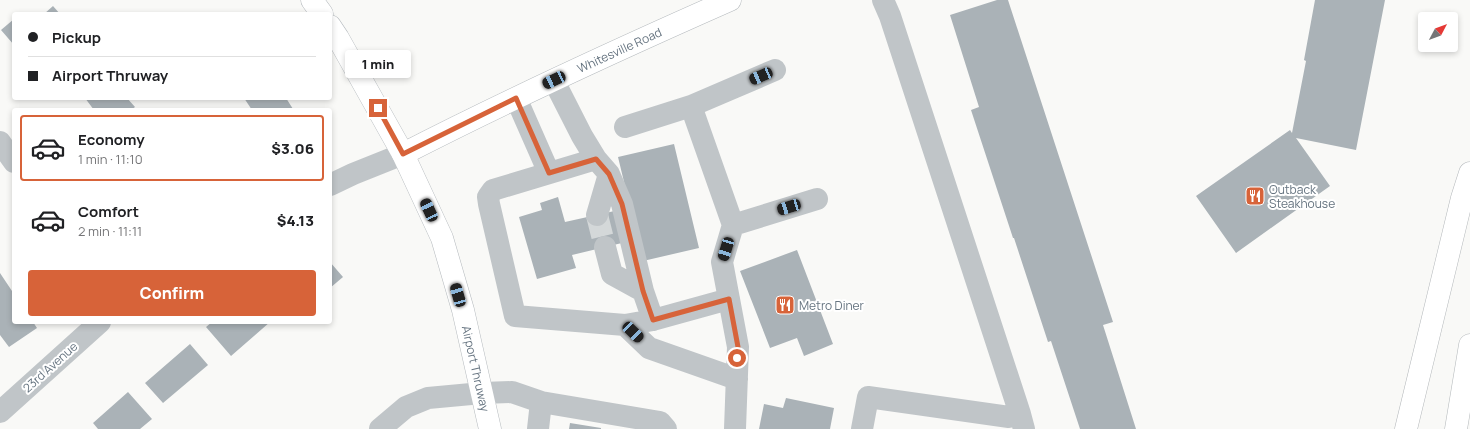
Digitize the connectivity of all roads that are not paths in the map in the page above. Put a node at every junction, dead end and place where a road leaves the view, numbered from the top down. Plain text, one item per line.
1 (312, 0) edge
2 (730, 0) edge
3 (883, 0) edge
4 (321, 12) edge
5 (332, 29) edge
6 (775, 70) dead end
7 (554, 80) junction
8 (516, 98) junction
9 (691, 106) junction
10 (625, 127) dead end
11 (0, 142) edge
12 (403, 154) junction
13 (12, 159) edge
14 (603, 167) junction
15 (549, 173) junction
16 (1470, 173) edge
17 (332, 184) edge
18 (817, 199) dead end
19 (597, 215) tunnel mouth
20 (733, 225) junction
21 (605, 248) tunnel mouth
22 (643, 291) junction
23 (729, 299) junction
24 (653, 320) junction
25 (98, 324) edge
26 (625, 324) junction
27 (1470, 345) edge
28 (736, 379) junction
29 (482, 393) junction
30 (541, 402) junction
31 (0, 412) edge
32 (1022, 421) edge
33 (380, 429) edge
34 (490, 429) edge
35 (538, 429) edge
36 (666, 429) edge
37 (734, 429) edge
38 (862, 429) edge
39 (1406, 429) edge
40 (1456, 429) edge

1 - 4 main road
2 - 7 main road, Whitesville Road
3 - 32 street
5 - 12 main road, Airport Thruway
6 - 9 street
7 - 8 main road, Whitesville Road
7 - 14 street
8 - 12 main road, Whitesville Road
8 - 15 street
9 - 10 street
9 - 20 street
11 - 13 street
12 - 17 street
12 - 29 main road, Airport Thruway
14 - 15 street
14 - 19 street
14 - 22 street
15 - 26 street
16 - 39 main road
18 - 20 street
20 - 23 street
21 - 22 street
22 - 24 street
23 - 24 street
23 - 28 street
24 - 26 street
25 - 31 street, 23rd Avenue
26 - 28 street
27 - 40 main road
28 - 37 street
29 - 30 street
29 - 33 street
29 - 34 main road, Airport Thruway
30 - 35 street
30 - 36 street
32 - 38 street

